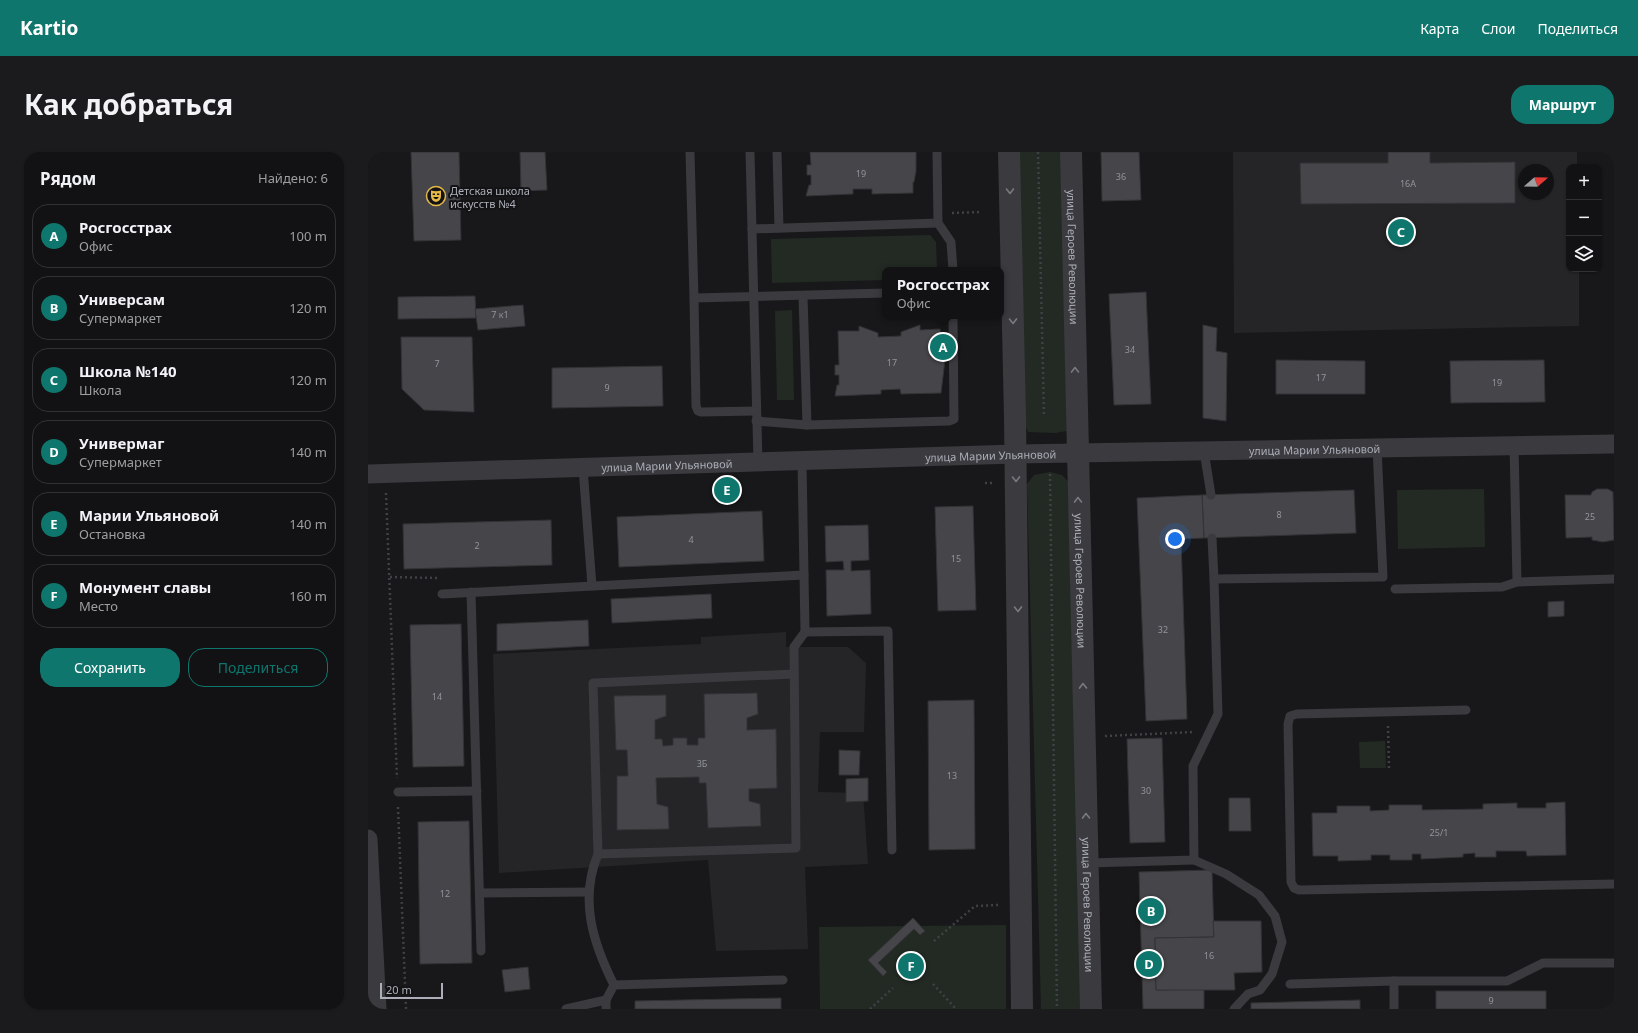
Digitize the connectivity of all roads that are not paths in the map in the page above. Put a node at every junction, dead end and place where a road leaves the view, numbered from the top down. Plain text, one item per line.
1 (690, 152) edge
2 (750, 152) edge
3 (777, 152) edge
4 (937, 152) edge
5 (1009, 152) edge
6 (1071, 152) edge
7 (938, 223) junction
8 (779, 228) junction
9 (752, 229) junction
10 (953, 267) edge
11 (882, 293) edge
12 (803, 296) junction
13 (753, 297) junction
14 (694, 298) junction
15 (953, 319) edge
16 (756, 411) junction
17 (756, 421) junction
18 (807, 425) junction
19 (1614, 444) edge
20 (1514, 445) junction
21 (1377, 448) junction
22 (1204, 451) junction
23 (1077, 453) junction
24 (1016, 454) junction
25 (802, 461) junction
26 (758, 462) junction
27 (583, 468) junction
28 (377, 474) edge
29 (1211, 495) dead end
30 (1212, 538) dead end
31 (804, 575) junction
32 (1214, 579) junction
33 (1614, 579) edge
34 (1517, 582) junction
35 (592, 586) junction
36 (1395, 589) dead end
37 (471, 592) junction
38 (442, 594) road end
39 (805, 632) junction
40 (794, 674) junction
41 (1466, 710) dead end
42 (477, 791) junction
43 (398, 792) road end
44 (368, 839) edge
45 (892, 850) dead end
46 (598, 854) junction
47 (1194, 860) junction
48 (1088, 863) junction
49 (1614, 884) edge
50 (588, 892) junction
51 (480, 894) junction
52 (482, 951) dead end
53 (1614, 963) edge
54 (783, 980) dead end
55 (1394, 981) junction
56 (1290, 984) dead end
57 (614, 985) junction
58 (606, 1004) edge
59 (377, 1009) edge
60 (566, 1009) edge
61 (1022, 1009) edge
62 (1091, 1009) edge
63 (1234, 1009) edge
64 (1394, 1009) edge

1 - 14 lane
2 - 9 lane
3 - 8 lane
4 - 7 lane
5 -> 24 street
23 -> 6 street, улица Героев Революции
7 - 8 lane
7 - 10 lane
8 - 9 lane
9 - 13 lane
11 - 12 lane
12 - 13 lane
12 - 18 lane
13 - 14 lane
13 - 16 lane
14 - 16 lane
15 - 18 lane
16 - 17 lane
17 - 18 lane
17 - 26 lane
19 - 20 street, улица Марии Ульяновой
20 - 21 street, улица Марии Ульяновой
20 - 34 lane
21 - 22 street, улица Марии Ульяновой
21 - 32 lane
22 - 23 street, улица Марии Ульяновой
22 - 29 lane
23 - 24 street, улица Марии Ульяновой
48 -> 23 street, улица Героев Революции
24 - 25 street, улица Марии Ульяновой
24 -> 61 street
25 - 26 street, улица Марии Ульяновой
25 - 31 lane
26 - 27 street, улица Марии Ульяновой
27 - 28 street, улица Марии Ульяновой
27 - 35 lane
30 - 32 lane
31 - 35 lane
31 - 39 lane
32 - 47 lane
33 - 34 lane
34 - 36 lane
35 - 37 lane
37 - 38 lane
37 - 42 lane
39 - 40 lane
39 - 45 lane
40 - 46 lane
40 - 46 lane
41 - 49 lane
42 - 43 lane
42 - 51 lane
44 - 59 street
46 - 50 lane
47 - 48 lane
47 - 63 lane
48 - 62 street, улица Героев Революции
50 - 51 lane
50 - 57 lane
51 - 52 lane
53 - 55 lane
54 - 57 lane
55 - 56 lane
55 - 64 lane
57 - 58 lane
58 - 60 lane

